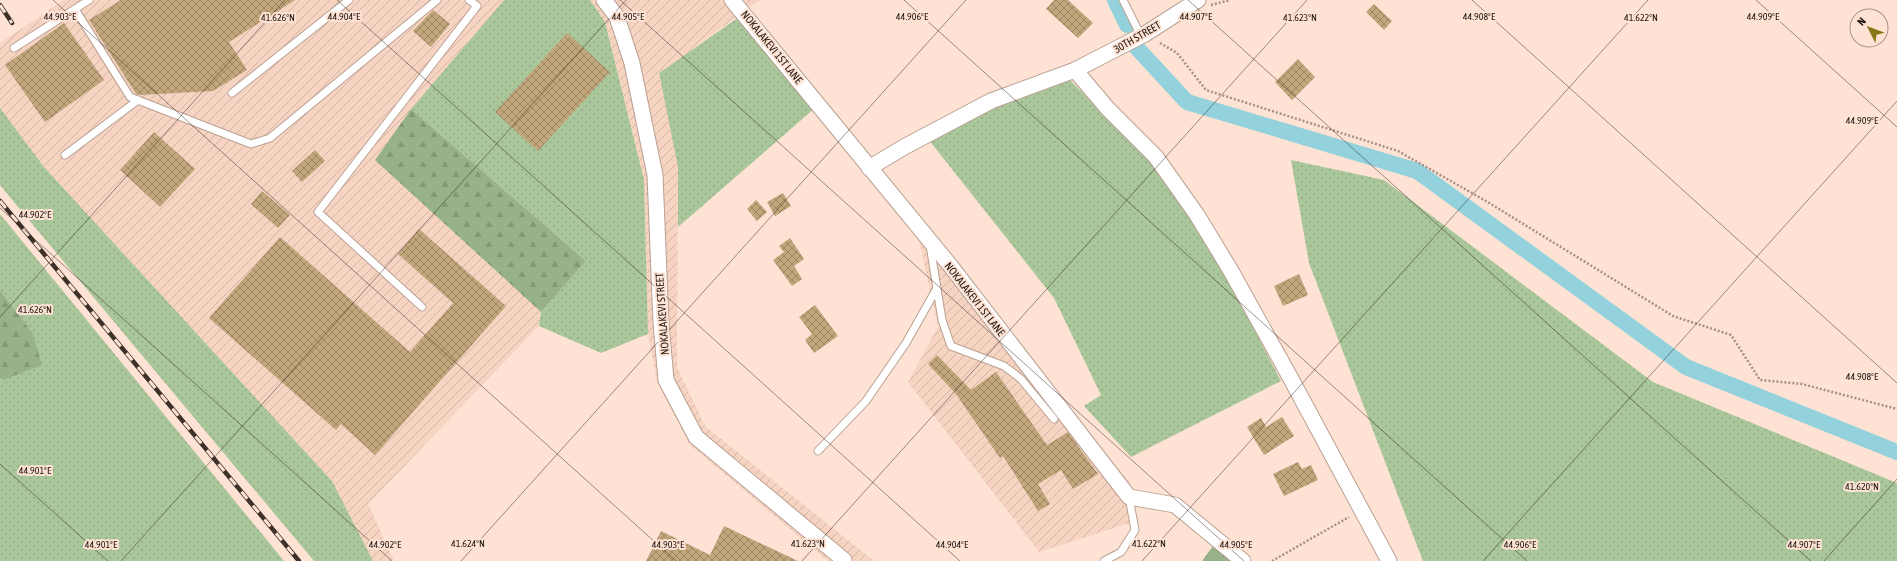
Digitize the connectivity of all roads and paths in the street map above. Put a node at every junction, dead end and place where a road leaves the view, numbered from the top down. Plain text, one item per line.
1 (89, 0) edge
2 (350, 0) edge
3 (437, 0) edge
4 (469, 0) edge
5 (604, 0) edge
6 (1123, 0) edge
7 (1198, 0) edge
8 (734, 1) edge
9 (75, 9) junction
10 (1143, 35) junction
11 (14, 48) dead end
12 (1075, 70) junction
13 (232, 93) dead end
14 (138, 100) junction
15 (65, 155) dead end
16 (870, 168) junction
17 (929, 241) junction
18 (937, 288) junction
19 (422, 307) dead end
20 (1897, 409) edge
21 (1054, 419) dead end
22 (818, 451) dead end
23 (1128, 497) junction
24 (1362, 510) junction
25 (845, 560) edge
26 (1104, 561) edge
27 (1243, 561) edge
28 (1272, 561) edge
29 (1389, 561) edge

1 - 9 lane
2 - 13 lane
3 - 14 lane
4 - 19 lane
5 - 25 street, NOKALAKEVI STREET
6 - 10 lane
7 - 10 street, 30TH STREET
8 - 16 street, NOKALAKEVI 1ST LANE
9 - 11 lane
9 - 14 lane
10 - 12 street, 30TH STREET
10 - 20 path
12 - 16 street, 30TH STREET
12 - 24 street
14 - 15 lane
16 - 17 street, NOKALAKEVI 1ST LANE
17 - 18 lane
17 - 23 street, NOKALAKEVI 1ST LANE
18 - 21 lane
18 - 22 lane
23 - 26 lane
23 - 27 street
24 - 28 path
24 - 29 street

